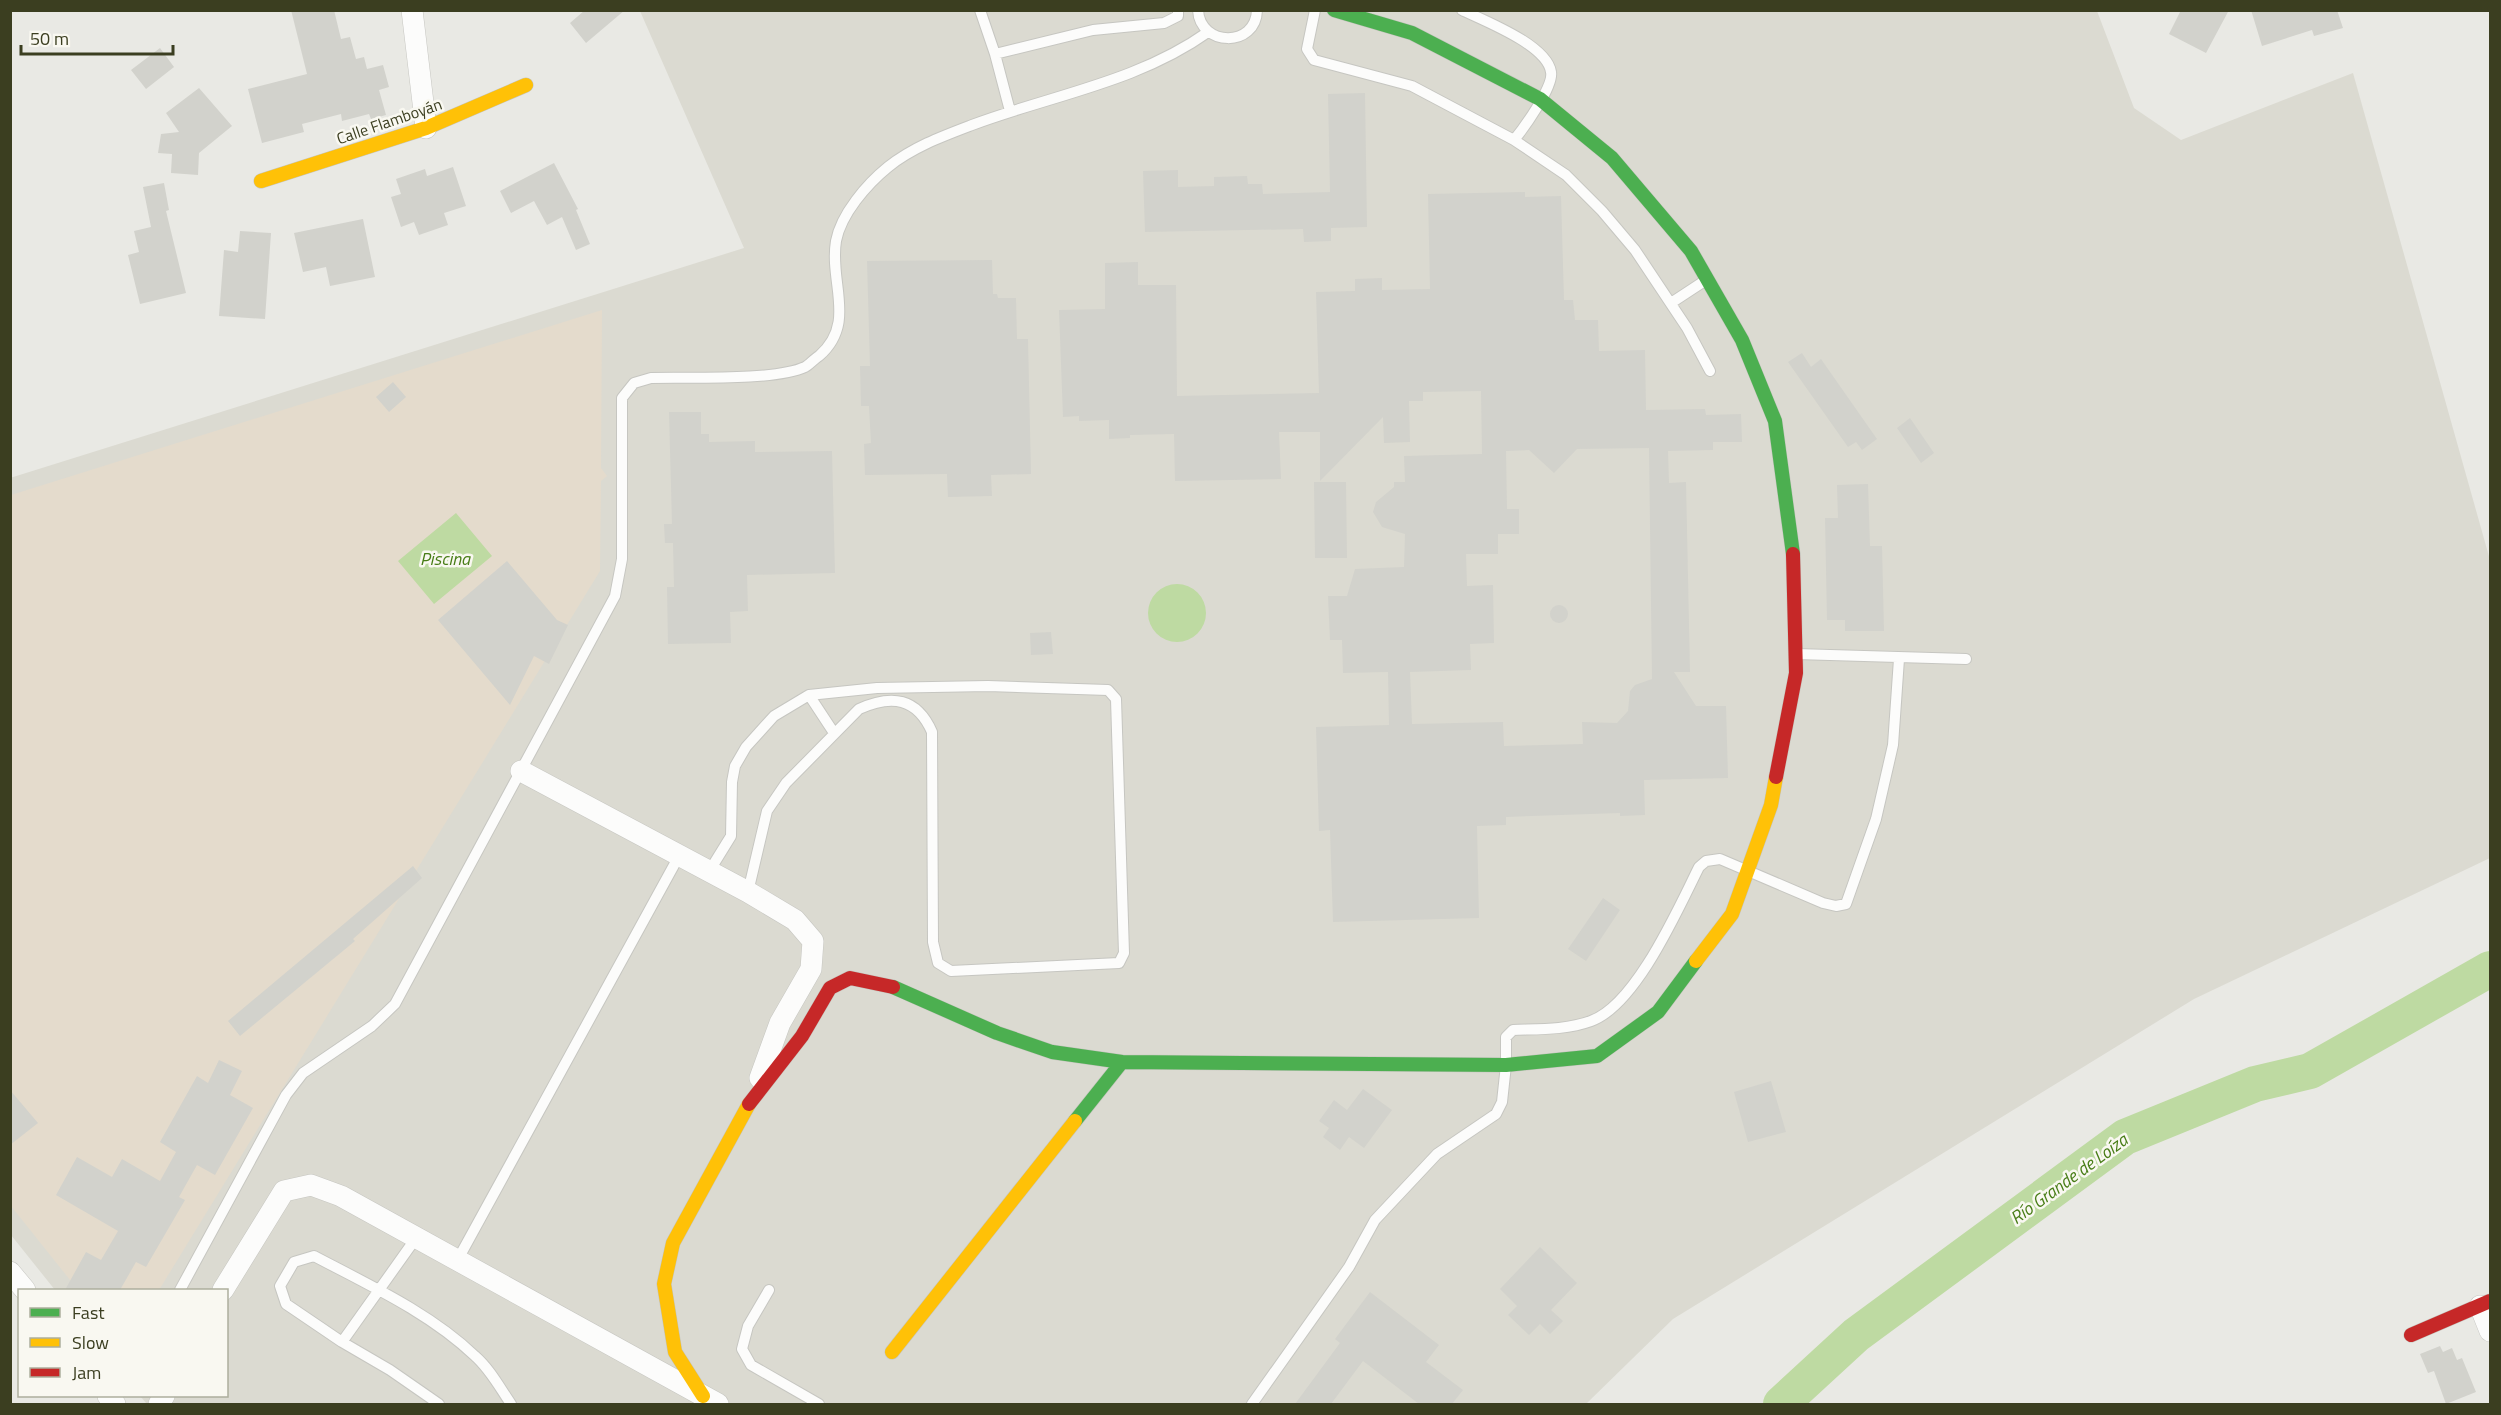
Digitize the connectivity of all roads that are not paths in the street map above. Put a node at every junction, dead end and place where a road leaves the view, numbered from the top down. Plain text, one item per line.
1 (412, 10) edge
2 (980, 10) edge
3 (1178, 10) edge
4 (1198, 10) edge
5 (1257, 10) edge
6 (1315, 10) edge
7 (1334, 10) edge
8 (1462, 10) edge
9 (1208, 32) junction
10 (995, 54) junction
11 (526, 85) dead end
12 (1540, 99) junction
13 (1010, 111) junction
14 (426, 128) junction
15 (1514, 140) junction
16 (261, 181) dead end
17 (1708, 279) junction
18 (1671, 303) junction
19 (1710, 371) dead end
20 (1796, 654) junction
21 (1899, 659) junction
22 (1966, 659) dead end
23 (809, 695) junction
24 (834, 733) junction
25 (521, 771) junction
26 (679, 856) junction
27 (1748, 869) junction
28 (710, 870) junction
29 (748, 892) junction
30 (1122, 1062) junction
31 (1506, 1065) junction
32 (753, 1097) junction
33 (416, 1238) junction
34 (457, 1261) junction
35 (10, 1272) edge
36 (24, 1289) edge
37 (181, 1289) edge
38 (224, 1289) edge
39 (378, 1290) junction
40 (769, 1290) dead end
41 (2485, 1304) edge
42 (2490, 1331) edge
43 (2410, 1335) dead end
44 (342, 1342) junction
45 (892, 1352) dead end
46 (710, 1400) edge
47 (440, 1404) edge
48 (511, 1404) edge
49 (819, 1404) edge
50 (1252, 1404) edge

1 - 14 street
2 - 10 lane
3 - 10 lane
4 - 9 lane
5 - 9 lane
6 - 15 lane
7 - 12 street
8 - 12 lane
9 - 13 lane
10 - 13 lane
11 - 14 street, Calle Flamboyán
12 - 15 lane
12 - 17 street
13 - 25 lane
14 - 16 street, Calle Flamboyán
15 - 18 lane
17 - 18 lane
17 - 20 street
18 - 19 lane
20 - 21 lane
20 - 27 street
21 - 22 lane
21 - 27 lane
23 - 24 lane
23 - 24 lane
23 - 28 lane
24 - 29 lane
25 - 26 street
25 - 37 lane
26 - 28 street
26 - 34 lane
27 - 31 street
27 - 31 lane
28 - 29 street
29 - 32 street
30 - 31 street
30 - 32 street
30 - 45 street
31 - 50 lane
32 - 46 street
33 - 34 street
33 - 38 street
33 - 39 lane
34 - 46 street
35 - 36 street
39 - 44 lane
39 - 44 lane
39 - 48 lane
40 - 49 lane
41 - 42 street
41 - 43 street
44 - 47 lane

